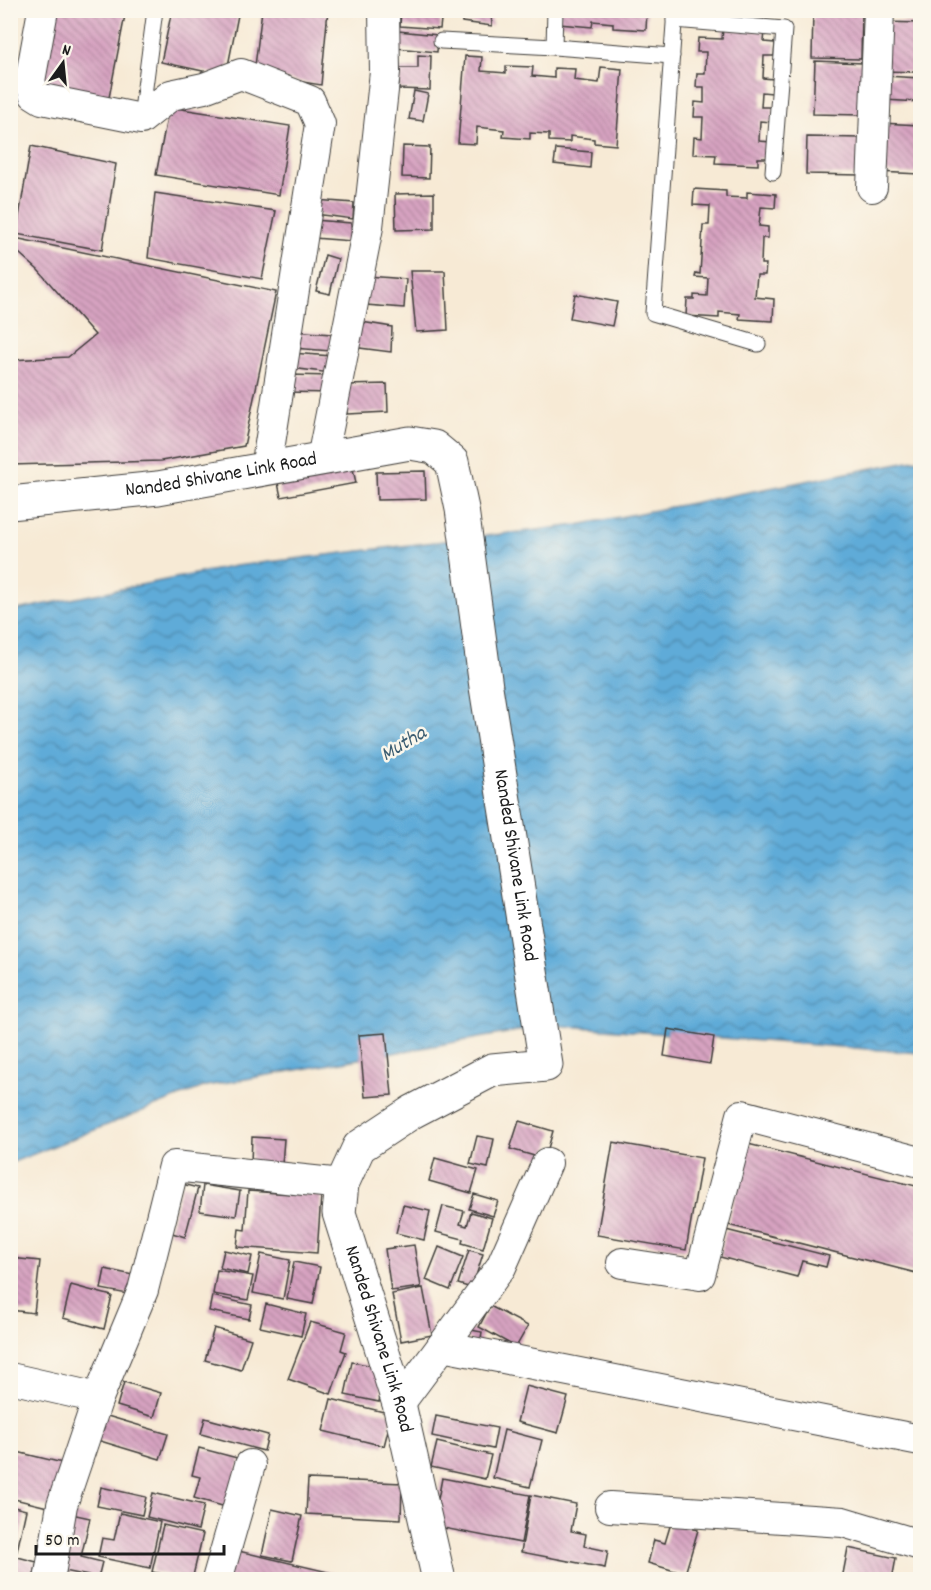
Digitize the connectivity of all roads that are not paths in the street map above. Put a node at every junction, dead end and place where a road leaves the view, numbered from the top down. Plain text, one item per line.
1 (43, 10) edge
2 (155, 10) edge
3 (384, 10) edge
4 (555, 10) edge
5 (879, 10) edge
6 (674, 15) edge
7 (441, 41) dead end
8 (554, 47) junction
9 (672, 56) junction
10 (141, 119) junction
11 (773, 172) dead end
12 (872, 188) dead end
13 (758, 344) dead end
14 (322, 459) junction
15 (266, 469) junction
16 (10, 503) edge
17 (921, 1162) edge
18 (547, 1163) dead end
19 (342, 1184) junction
20 (622, 1263) dead end
21 (442, 1346) junction
22 (10, 1378) edge
23 (98, 1398) junction
24 (399, 1404) junction
25 (921, 1440) edge
26 (250, 1465) dead end
27 (610, 1507) dead end
28 (921, 1545) edge
29 (49, 1580) edge
30 (217, 1580) edge
31 (439, 1580) edge

1 - 10 street
2 - 10 lane
3 - 14 street
4 - 8 lane
5 - 12 street
6 - 9 lane
6 - 11 lane
7 - 8 lane
8 - 9 lane
9 - 13 lane
10 - 15 street
14 - 15 street, Nanded Shivane Link Road
14 - 19 street, Nanded Shivane Link Road
15 - 16 street, Nanded Shivane Link Road
17 - 20 street
18 - 21 street
19 - 23 street
19 - 24 street, Nanded Shivane Link Road
21 - 24 street
21 - 25 street
22 - 23 street
23 - 29 street
24 - 31 street, Nanded Shivane Link Road
26 - 30 street
27 - 28 street

